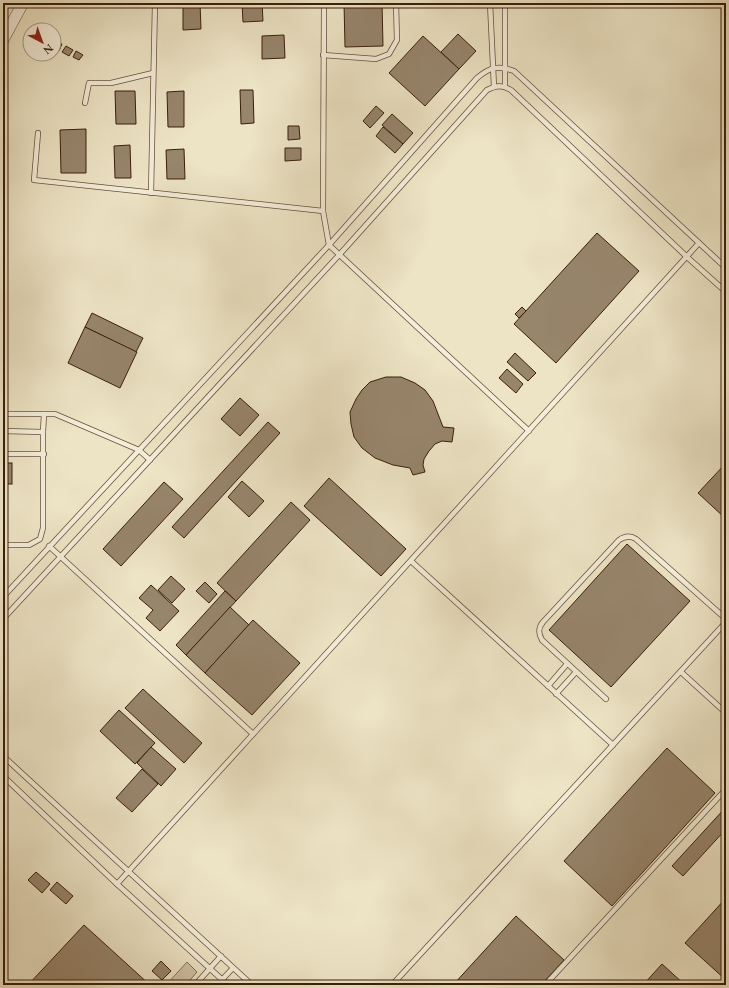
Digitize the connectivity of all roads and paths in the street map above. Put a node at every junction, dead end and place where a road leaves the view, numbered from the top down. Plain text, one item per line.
1 (23, 3) edge
2 (155, 3) edge
3 (324, 3) edge
4 (396, 3) edge
5 (490, 3) edge
6 (505, 3) edge
7 (3, 40) edge
8 (323, 55) junction
9 (492, 68) junction
10 (505, 68) junction
11 (153, 73) junction
12 (494, 87) junction
13 (505, 87) junction
14 (86, 102) dead end
15 (38, 133) dead end
16 (150, 193) junction
17 (323, 211) junction
18 (699, 243) junction
19 (330, 245) junction
20 (340, 254) junction
21 (687, 257) junction
22 (726, 268) edge
23 (726, 292) edge
24 (3, 414) edge
25 (44, 414) junction
26 (3, 431) edge
27 (529, 431) junction
28 (43, 432) junction
29 (139, 450) junction
30 (3, 454) edge
31 (44, 454) junction
32 (150, 460) junction
33 (3, 545) edge
34 (49, 546) junction
35 (61, 556) junction
36 (411, 561) junction
37 (3, 596) edge
38 (3, 619) edge
39 (726, 619) edge
40 (726, 622) edge
41 (567, 664) junction
42 (576, 672) junction
43 (681, 672) junction
44 (548, 686) junction
45 (556, 694) junction
46 (606, 699) dead end
47 (726, 713) edge
48 (253, 734) junction
49 (613, 745) junction
50 (3, 756) edge
51 (3, 776) edge
52 (726, 789) edge
53 (128, 872) junction
54 (117, 884) junction
55 (221, 956) junction
56 (210, 968) junction
57 (233, 968) junction
58 (222, 979) junction
59 (195, 985) edge
60 (217, 985) edge
61 (228, 985) edge
62 (252, 985) edge
63 (392, 985) edge
64 (545, 985) edge

1 - 7 street
2 - 11 lane
3 - 8 lane
4 - 8 lane
5 - 9 lane
6 - 10 lane
8 - 17 lane
9 - 10 lane
9 - 12 lane
9 - 19 lane
10 - 13 lane
10 - 18 lane
11 - 14 lane
11 - 16 lane
12 - 13 lane
12 - 20 lane
13 - 21 lane
15 - 16 lane
16 - 17 lane
17 - 19 lane
18 - 21 lane
18 - 22 lane
19 - 20 lane
19 - 29 lane
20 - 27 lane
20 - 32 lane
21 - 23 lane
21 - 27 lane
24 - 25 lane
25 - 28 lane
25 - 29 lane
26 - 28 lane
27 - 36 lane
28 - 31 lane
29 - 32 lane
29 - 34 lane
30 - 31 lane
31 - 33 lane
32 - 35 lane
34 - 35 lane
34 - 37 lane
35 - 38 lane
35 - 48 lane
36 - 44 lane
36 - 48 lane
39 - 41 lane
40 - 43 lane
41 - 42 lane
41 - 44 lane
42 - 45 lane
42 - 46 lane
43 - 47 lane
43 - 49 lane
44 - 45 lane
45 - 49 lane
48 - 53 lane
49 - 63 lane
50 - 53 lane
51 - 54 lane
52 - 64 lane
53 - 54 lane
53 - 55 lane
54 - 56 lane
55 - 56 lane
55 - 57 lane
56 - 58 lane
56 - 59 lane
57 - 58 lane
57 - 62 lane
58 - 60 lane
58 - 61 lane

